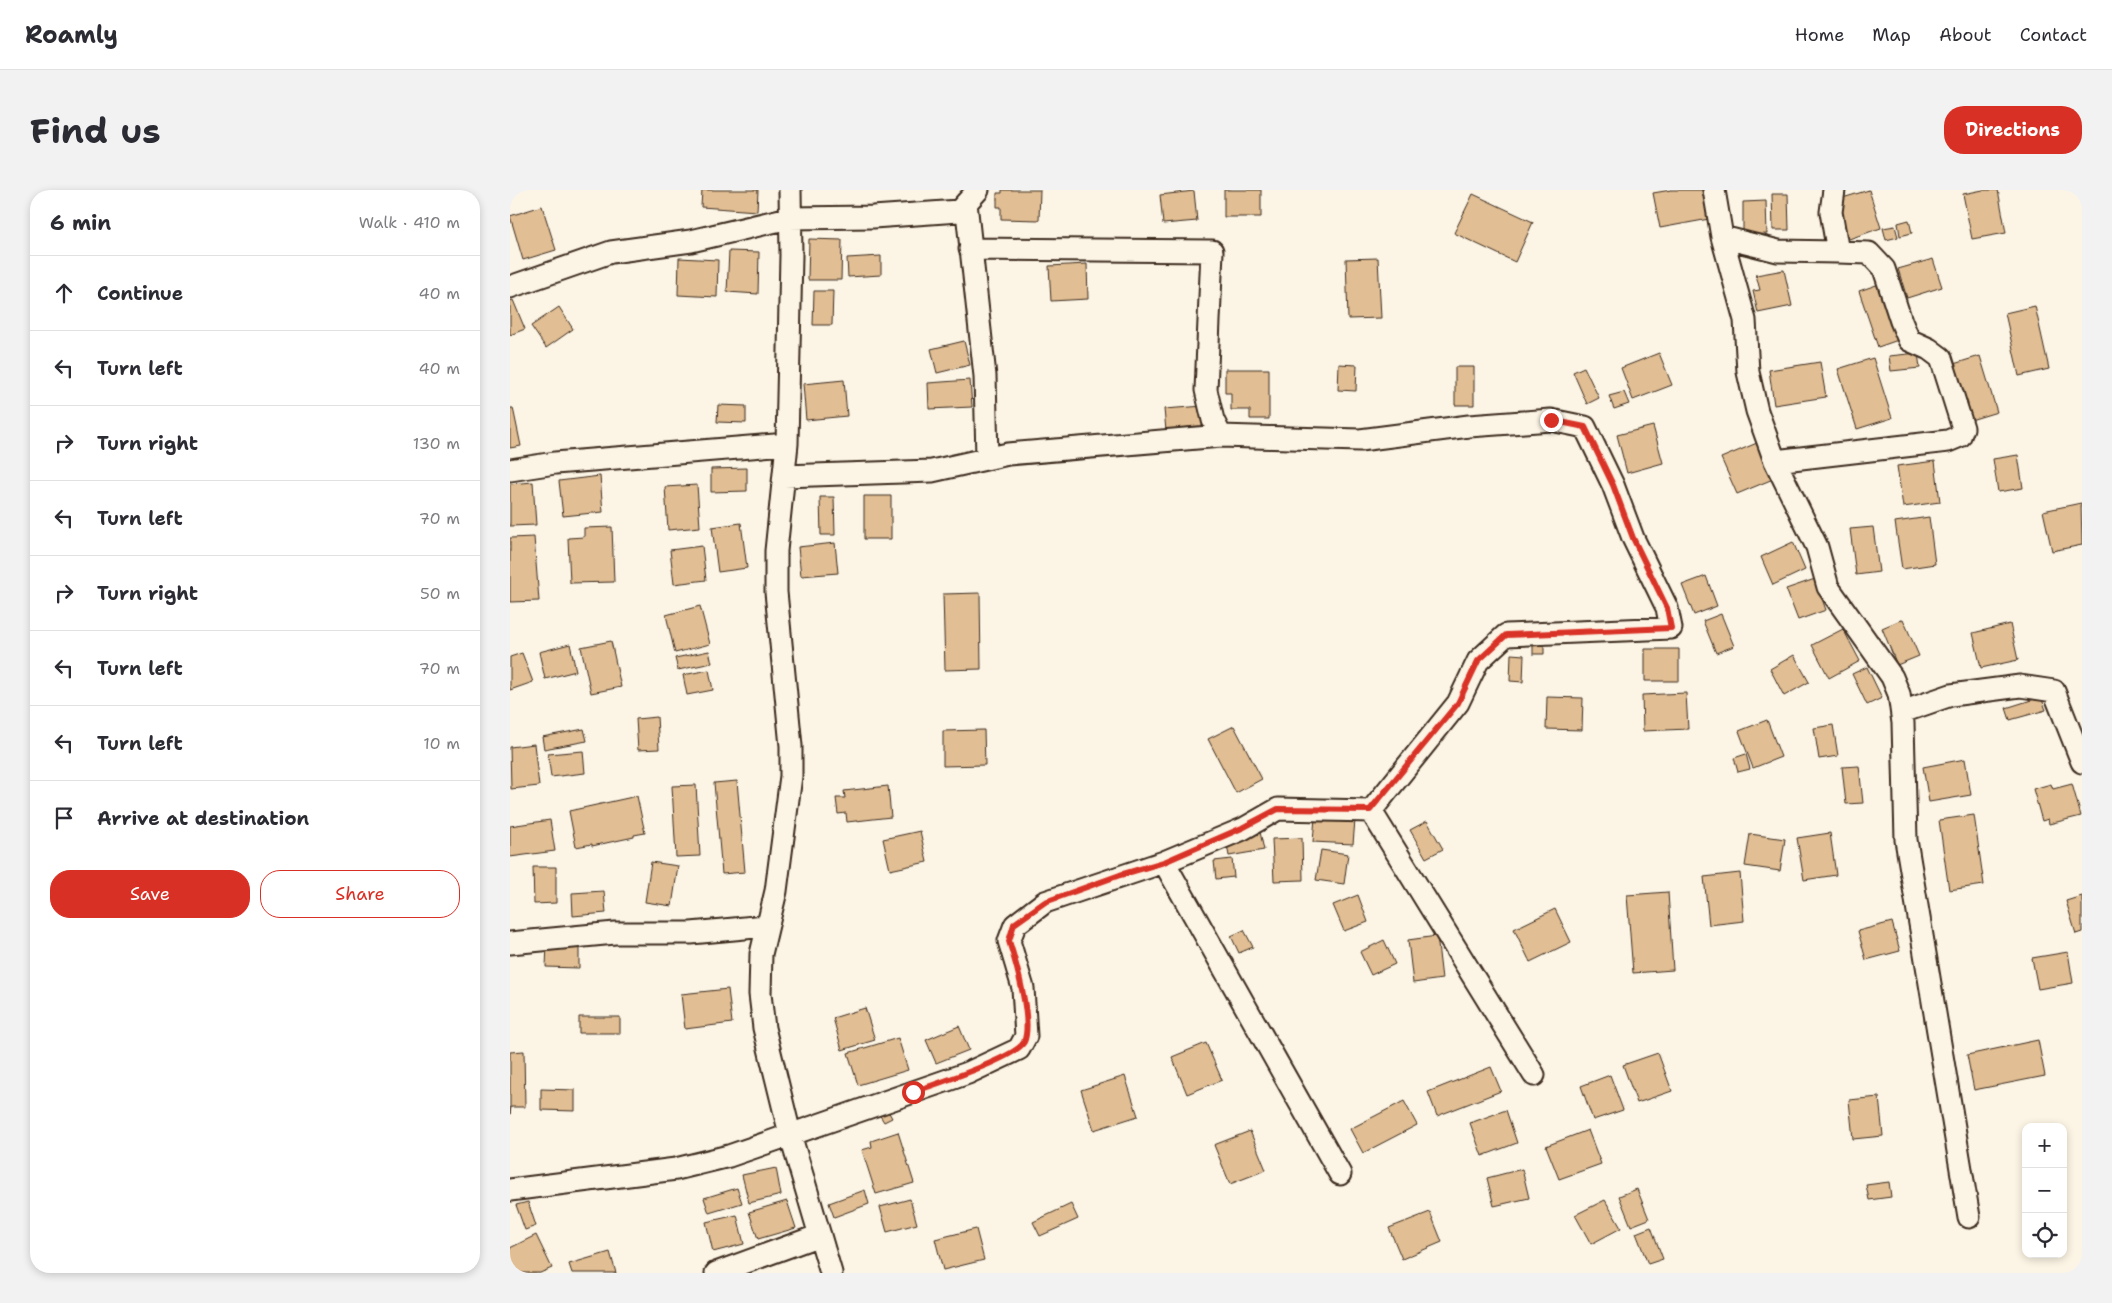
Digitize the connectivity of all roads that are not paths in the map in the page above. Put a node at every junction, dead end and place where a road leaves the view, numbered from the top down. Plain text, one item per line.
1 (790, 190) edge
2 (1714, 190) edge
3 (1834, 190) edge
4 (972, 196) edge
5 (789, 218) junction
6 (1722, 237) junction
7 (970, 249) junction
8 (1838, 252) junction
9 (510, 286) edge
10 (1221, 436) junction
11 (787, 444) junction
12 (987, 458) junction
13 (1776, 461) junction
14 (510, 470) edge
15 (784, 476) junction
16 (1902, 712) junction
17 (2082, 762) edge
18 (1370, 810) junction
19 (1164, 862) junction
20 (766, 926) junction
21 (510, 943) edge
22 (1534, 1075) dead end
23 (790, 1134) junction
24 (1340, 1174) dead end
25 (510, 1190) edge
26 (1969, 1217) dead end
27 (820, 1235) junction
28 (716, 1273) edge
29 (831, 1273) edge

1 - 5 street
2 - 6 street
3 - 8 street
4 - 5 street
4 - 7 street
5 - 9 street
5 - 11 street
6 - 8 street
6 - 13 street
7 - 10 street
7 - 12 street
8 - 13 street
10 - 12 street
10 - 18 street
11 - 14 street
11 - 15 street
12 - 15 street
13 - 16 street
15 - 20 street
16 - 17 street
16 - 26 street
18 - 19 street
18 - 22 street
19 - 23 street
19 - 24 street
20 - 21 street
20 - 23 street
23 - 25 street
23 - 27 street
27 - 28 street
27 - 29 street

